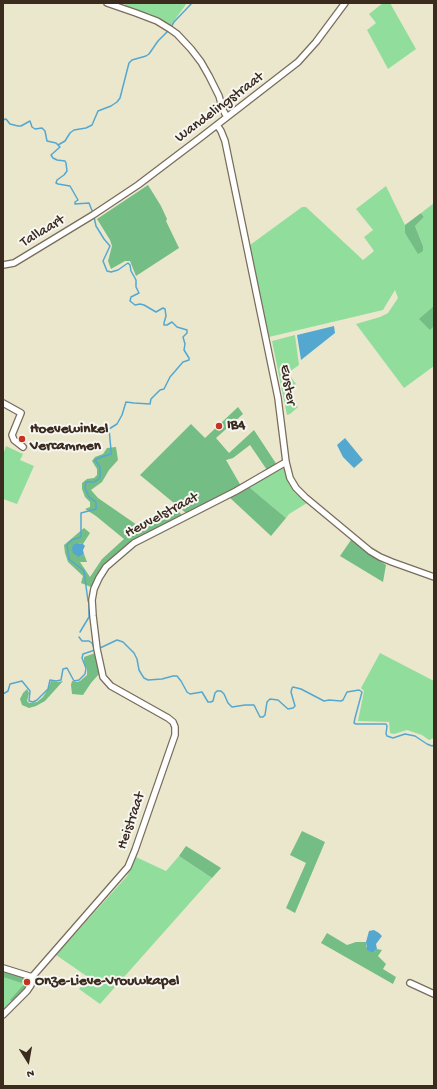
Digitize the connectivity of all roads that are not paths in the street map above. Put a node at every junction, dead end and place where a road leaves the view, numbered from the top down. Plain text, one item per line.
1 (107, 3) edge
2 (345, 3) edge
3 (227, 117) junction
4 (217, 125) junction
5 (93, 215) joint
6 (3, 265) edge
7 (3, 403) edge
8 (23, 447) dead end
9 (286, 462) junction
10 (434, 577) edge
11 (97, 649) joint
12 (3, 968) edge
13 (32, 977) junction
14 (410, 984) dead end
15 (434, 994) edge
16 (3, 1015) edge

1 - 3 street
2 - 3 street, Wandelingstraat
3 - 4 street, Wandelingstraat
4 - 5 street, Wandelingstraat
4 - 9 street, Euster
5 - 6 street, Tallaart
7 - 8 street
9 - 10 street, Euster
9 - 11 street, Heuvelstraat
11 - 13 street, Heistraat
12 - 13 street
13 - 16 street, Heistraat
14 - 15 street

